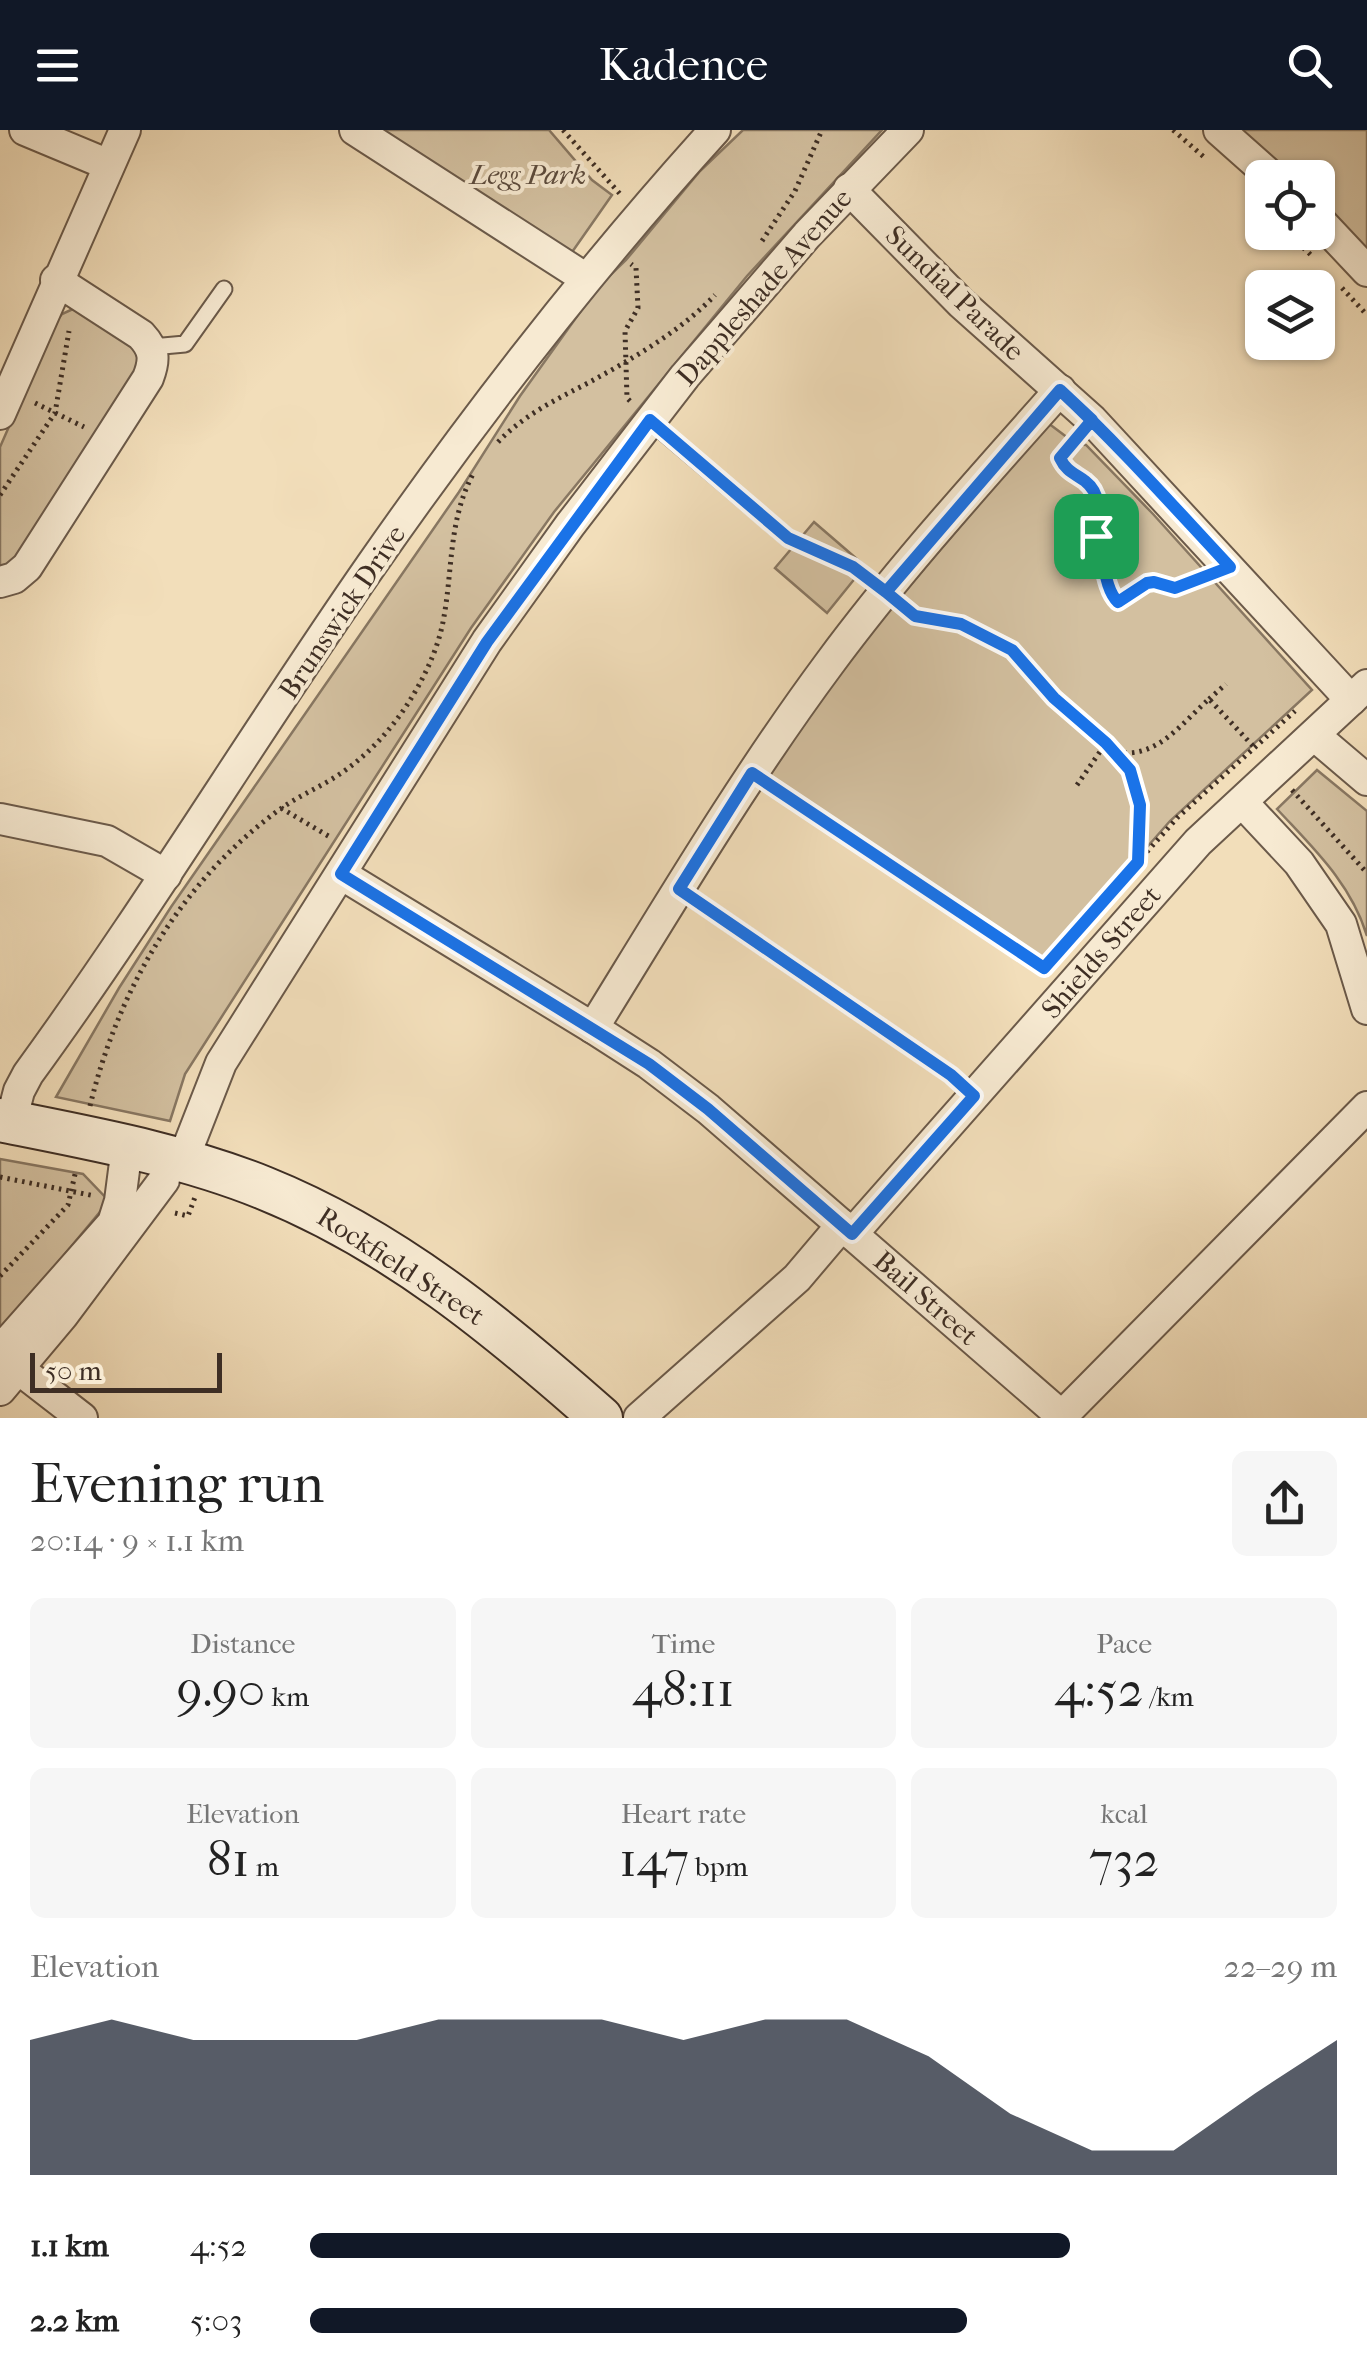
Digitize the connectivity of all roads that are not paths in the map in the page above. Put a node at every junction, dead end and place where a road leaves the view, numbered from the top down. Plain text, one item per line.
1 (26, 130) edge
2 (125, 130) edge
3 (356, 130) edge
4 (716, 130) edge
5 (908, 130) edge
6 (1220, 130) edge
7 (1253, 160) edge
8 (109, 166) junction
9 (850, 190) junction
10 (1335, 237) edge
11 (1367, 272) edge
12 (585, 278) junction
13 (56, 280) junction
14 (224, 289) dead end
15 (152, 347) junction
16 (1060, 390) junction
17 (5, 402) edge
18 (650, 420) junction
19 (788, 538) road end
20 (0, 582) edge
21 (1359, 693) edge
22 (1314, 736) junction
23 (1367, 780) edge
24 (1242, 802) junction
25 (0, 819) edge
26 (166, 874) junction
27 (341, 874) junction
28 (679, 889) junction
29 (1367, 1008) edge
30 (594, 1028) junction
31 (974, 1096) junction
32 (1367, 1107) edge
33 (4, 1133) edge
34 (125, 1159) junction
35 (174, 1170) junction
36 (848, 1229) junction
37 (5, 1366) edge
38 (686, 1378) junction
39 (1063, 1417) edge
40 (82, 1418) edge
41 (563, 1418) edge
42 (601, 1418) edge
43 (639, 1418) edge
44 (657, 1418) edge

1 - 8 street
2 - 8 street
3 - 12 street
4 - 12 street, Brunswick Drive
5 - 9 street, Dappleshade Avenue
6 - 7 street
8 - 13 street
9 - 16 street, Sundial Parade
9 - 18 street, Dappleshade Avenue
10 - 11 street
12 - 26 street, Brunswick Drive
13 - 15 street
13 - 17 street
14 - 15 lane
15 - 20 street
16 - 21 street, Sundial Parade
16 - 28 street
18 - 19 lane
18 - 27 street, Dappleshade Avenue
21 - 22 street, Shields Street
22 - 23 street
22 - 24 street, Shields Street
24 - 29 street
24 - 31 street, Shields Street
25 - 26 street
26 - 33 street, Brunswick Drive
27 - 30 street, Bail Street
27 - 35 street, Dappleshade Avenue
28 - 30 street
28 - 31 lane
30 - 36 street, Bail Street
31 - 36 street, Shields Street
32 - 39 street
33 - 34 street, Rockfield Street
34 - 35 street, Rockfield Street
34 - 37 street
35 - 37 street, Dappleshade Avenue
35 - 41 street, Rockfield Street
35 - 42 street, Rockfield Street
36 - 38 street, Shields Street
36 - 39 street, Bail Street
37 - 40 street
38 - 43 street, Shields Street
38 - 44 street, Shields Street

